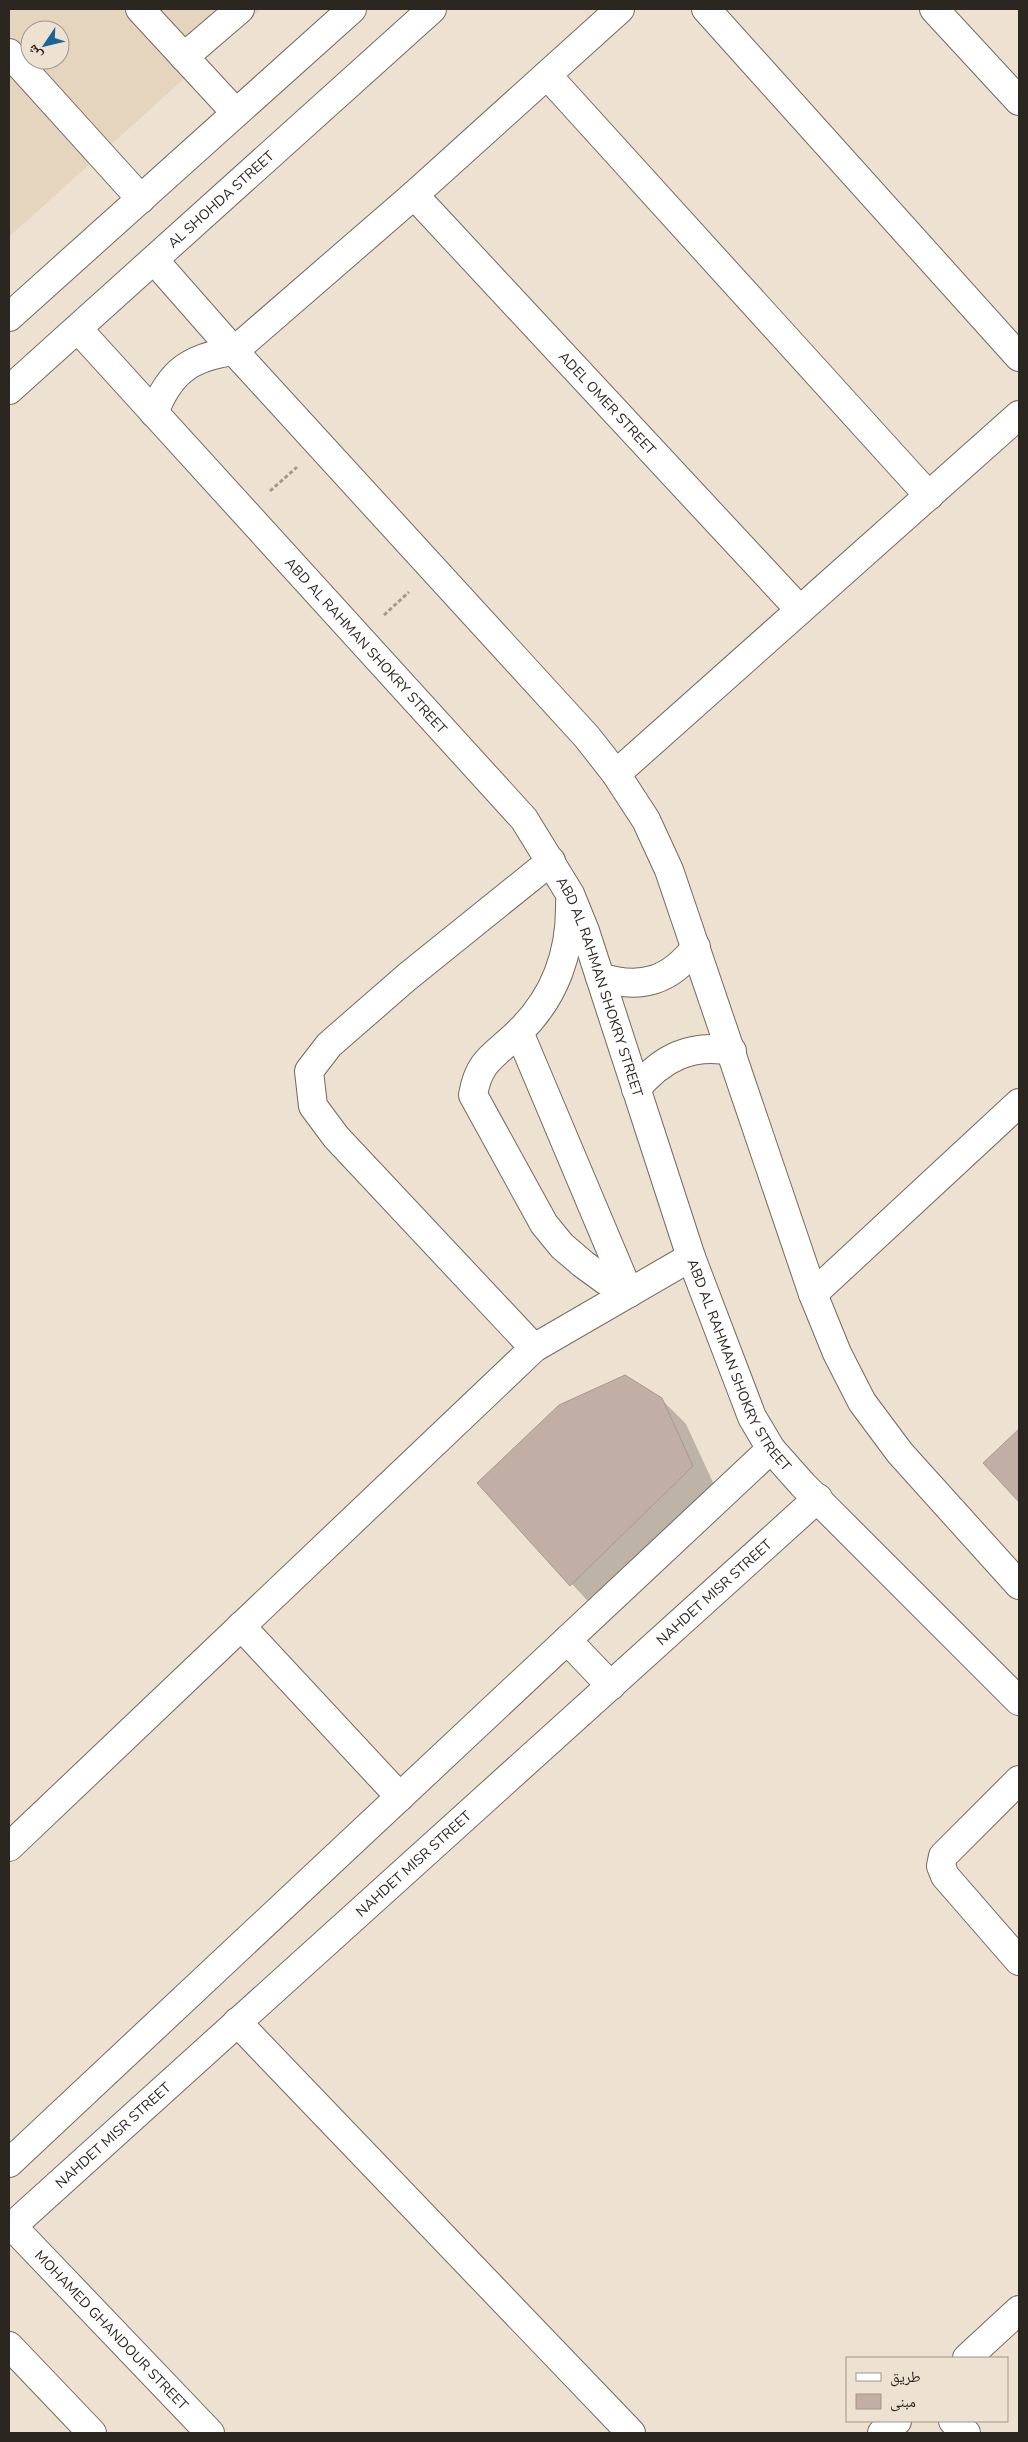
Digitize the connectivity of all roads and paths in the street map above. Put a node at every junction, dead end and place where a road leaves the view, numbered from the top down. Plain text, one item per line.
1 (140, 9) edge
2 (240, 9) edge
3 (352, 9) edge
4 (432, 9) edge
5 (620, 9) edge
6 (706, 9) edge
7 (934, 9) edge
8 (9, 53) edge
9 (184, 57) junction
10 (547, 75) junction
11 (1019, 101) edge
12 (236, 113) junction
13 (414, 196) junction
14 (141, 199) junction
15 (154, 260) junction
16 (9, 317) edge
17 (78, 329) junction
18 (234, 351) junction
19 (1019, 357) edge
20 (9, 390) edge
21 (154, 413) junction
22 (1019, 415) edge
23 (322, 446) junction
24 (929, 496) junction
25 (245, 513) junction
26 (433, 569) junction
27 (800, 610) junction
28 (360, 638) junction
29 (616, 774) junction
30 (551, 861) junction
31 (570, 894) junction
32 (696, 947) junction
33 (600, 977) junction
34 (519, 1032) junction
35 (732, 1051) junction
36 (636, 1089) junction
37 (1019, 1103) edge
38 (691, 1257) junction
39 (629, 1293) junction
40 (813, 1294) junction
41 (534, 1348) junction
42 (770, 1449) junction
43 (818, 1498) junction
44 (1019, 1585) edge
45 (241, 1626) junction
46 (567, 1640) junction
47 (611, 1686) junction
48 (1019, 1701) edge
49 (1019, 1780) edge
50 (400, 1797) junction
51 (9, 1847) edge
52 (1019, 1961) edge
53 (237, 2022) junction
54 (9, 2163) edge
55 (10, 2228) edge
56 (1019, 2310) edge
57 (9, 2346) edge
58 (968, 2357) edge
59 (895, 2422) edge
60 (954, 2422) edge
61 (92, 2433) edge
62 (210, 2433) edge
63 (631, 2433) edge
64 (882, 2433) edge
65 (966, 2433) edge

1 - 9 main road
2 - 9 main road
3 - 12 main road
4 - 15 main road, AL SHOHDA STREET
5 - 10 main road
6 - 19 main road
7 - 11 main road
8 - 14 main road
9 - 12 main road
10 - 13 main road
10 - 24 main road
12 - 14 main road
13 - 18 main road
13 - 27 main road, ADEL OMER STREET
14 - 16 main road
15 - 17 main road, AL SHOHDA STREET
15 - 18 main road
17 - 20 main road, AL SHOHDA STREET
17 - 21 main road, ABD AL RAHMAN SHOKRY STREET
18 - 21 main road
18 - 23 main road
21 - 25 main road, ABD AL RAHMAN SHOKRY STREET
22 - 24 main road
23 - 25 path
23 - 26 main road
24 - 27 main road
25 - 28 main road, ABD AL RAHMAN SHOKRY STREET
26 - 28 path
26 - 29 main road
27 - 29 main road
28 - 30 main road, ABD AL RAHMAN SHOKRY STREET
29 - 32 main road
30 - 31 main road, ABD AL RAHMAN SHOKRY STREET
30 - 41 main road
31 - 33 main road, ABD AL RAHMAN SHOKRY STREET
31 - 34 main road
32 - 33 main road
32 - 35 main road
33 - 36 main road, ABD AL RAHMAN SHOKRY STREET
34 - 39 main road
34 - 39 main road
35 - 36 main road
35 - 40 main road
36 - 38 main road, ABD AL RAHMAN SHOKRY STREET
37 - 40 main road
38 - 39 main road
38 - 42 main road, ABD AL RAHMAN SHOKRY STREET
39 - 41 main road
40 - 44 main road
41 - 45 main road
42 - 43 main road, ABD AL RAHMAN SHOKRY STREET
42 - 46 main road
43 - 47 main road, NAHDET MISR STREET
43 - 48 main road, ABD AL RAHMAN SHOKRY STREET
45 - 50 main road
45 - 51 main road
46 - 47 main road
46 - 50 main road
47 - 53 main road, NAHDET MISR STREET
49 - 52 main road
50 - 54 main road
53 - 55 main road, NAHDET MISR STREET
53 - 63 main road
55 - 62 main road, MOHAMED GHANDOUR STREET
56 - 58 main road
57 - 61 main road
59 - 64 main road
60 - 65 main road

